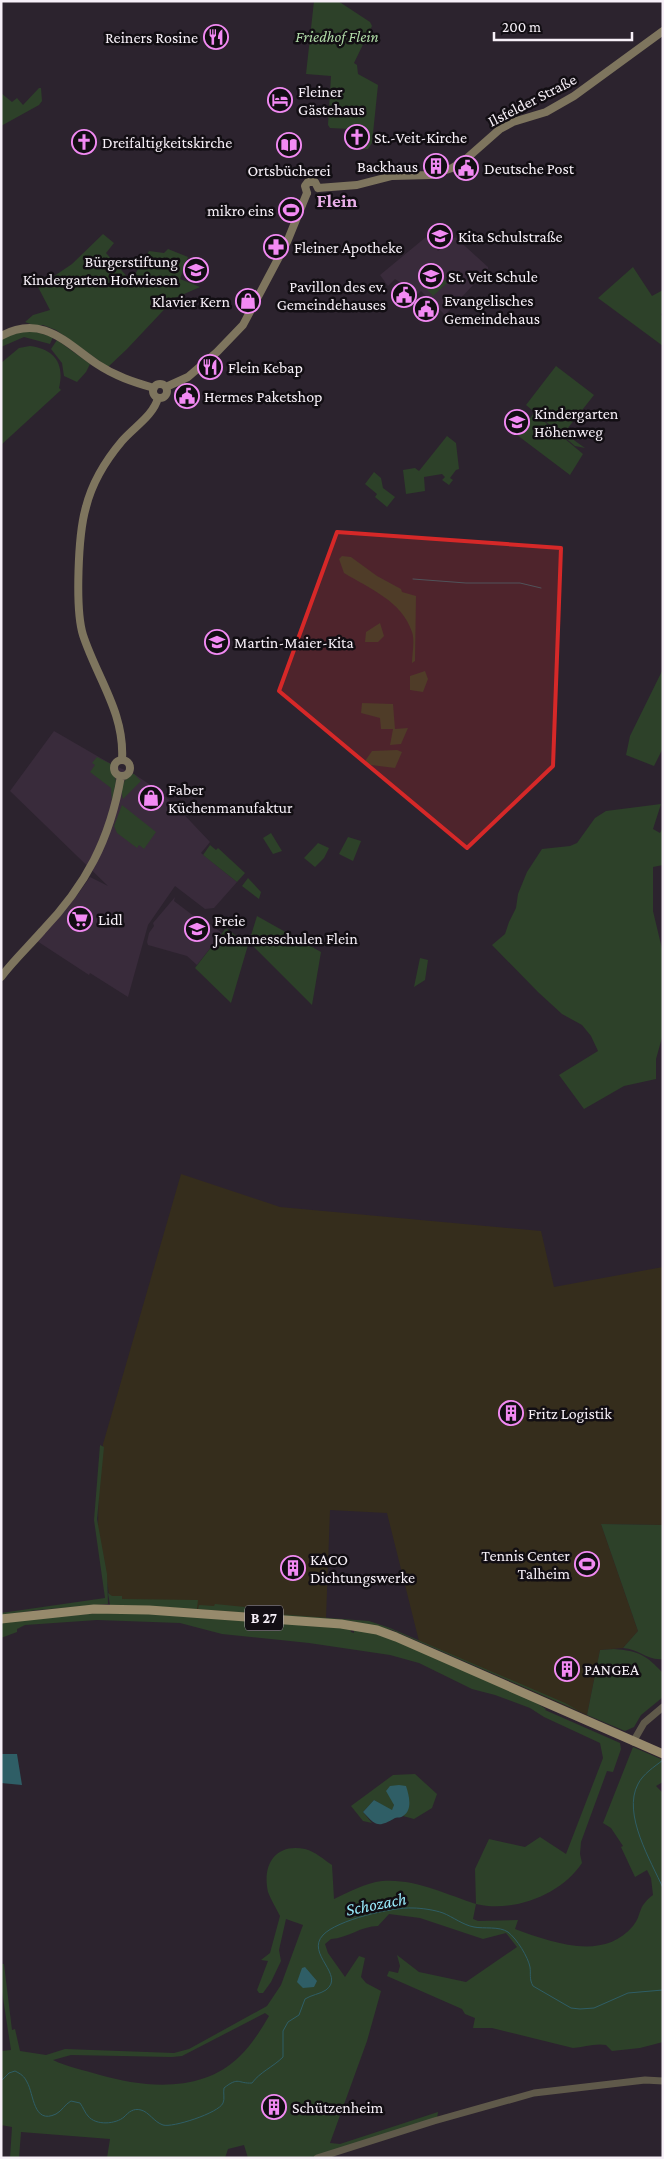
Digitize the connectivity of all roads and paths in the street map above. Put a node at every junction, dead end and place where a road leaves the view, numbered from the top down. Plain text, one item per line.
1 (663, 31) edge
2 (1, 336) edge
3 (166, 387) junction
4 (154, 388) junction
5 (158, 398) junction
6 (1, 977) edge
7 (1, 1619) edge
8 (663, 1707) edge
9 (633, 1742) junction
10 (658, 1753) edge
11 (663, 2081) edge
12 (317, 2158) edge

1 - 3 main road, Ilsfelder Straße
2 - 4 main road
3 - 4 main road
3 - 5 main road
4 - 5 main road
5 - 6 main road
7 - 9 main road, B 27
8 - 9 street
9 - 10 main road, B 27
11 - 12 street

